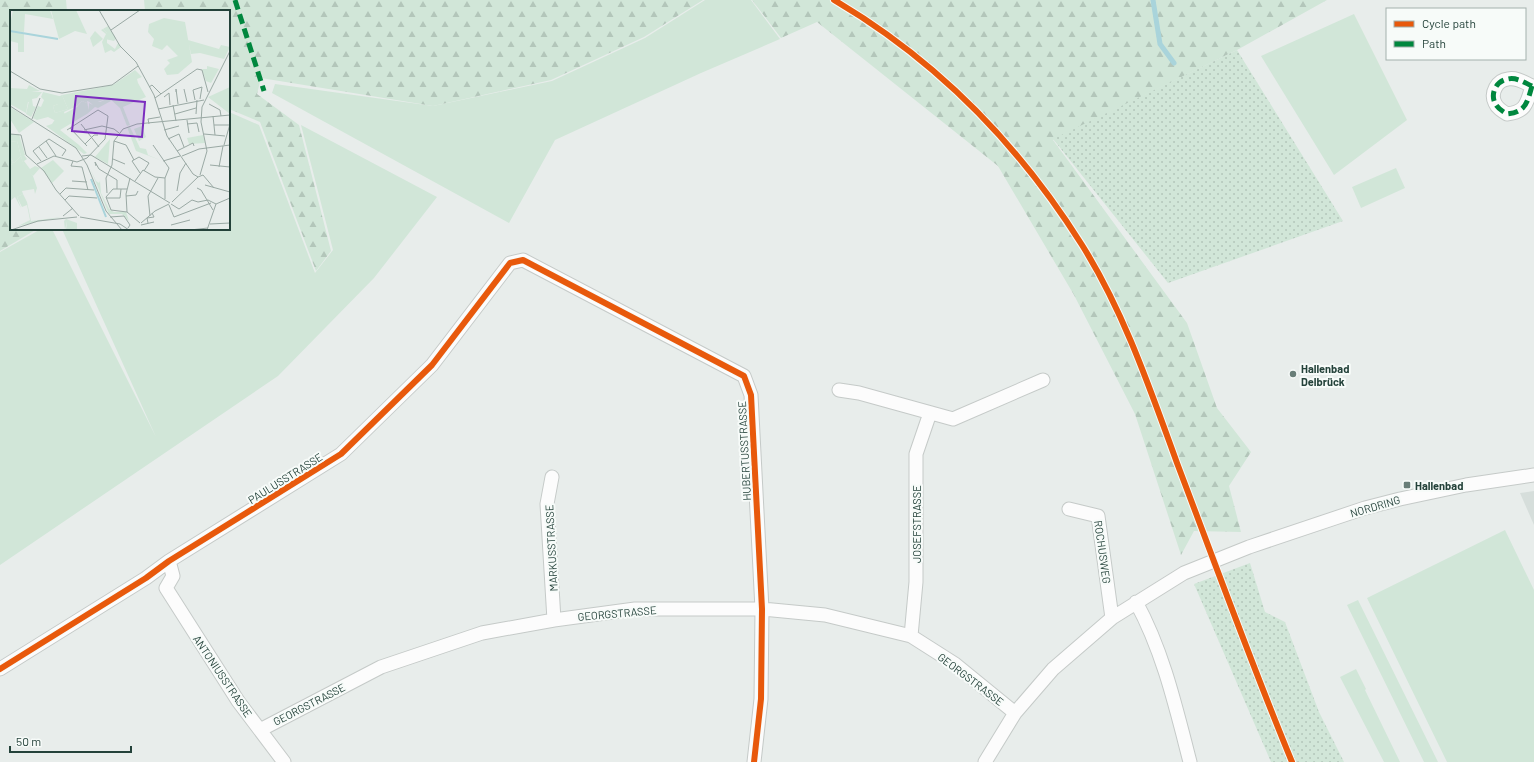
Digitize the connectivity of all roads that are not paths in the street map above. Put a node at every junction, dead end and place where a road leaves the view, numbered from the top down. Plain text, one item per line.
1 (535, 267) joint
2 (1043, 380) dead end
3 (839, 390) dead end
4 (930, 413) junction
5 (1534, 475) edge
6 (552, 477) dead end
7 (1069, 509) dead end
8 (169, 561) junction
9 (146, 578) junction
10 (166, 588) junction
11 (1136, 602) junction
12 (762, 609) junction
13 (1112, 618) junction
14 (554, 620) junction
15 (911, 636) junction
16 (0, 669) edge
17 (1015, 713) junction
18 (260, 730) junction
19 (284, 762) edge
20 (754, 762) edge
21 (985, 762) edge
22 (1190, 762) edge

1 - 8 street, PAULUSSTRASSE
1 - 12 street, HUBERTUSSTRASSE
2 - 4 street
3 - 4 street
4 - 15 street, JOSEFSTRASSE
5 - 11 street, NORDRING
6 - 14 street, MARKUSSTRASSE
7 - 13 street, ROCHUSWEG
8 - 9 street, PAULUSSTRASSE
8 - 10 street
9 - 10 street
9 - 16 street, PAULUSSTRASSE
10 - 18 street, ANTONIUSSTRASSE
11 - 13 street
11 - 22 street
12 - 14 street, GEORGSTRASSE
12 - 15 street, GEORGSTRASSE
12 - 20 street, HUBERTUSSTRASSE
13 - 17 street
14 - 18 street, GEORGSTRASSE
15 - 17 street, GEORGSTRASSE
17 - 21 street
18 - 19 street, ANTONIUSSTRASSE

